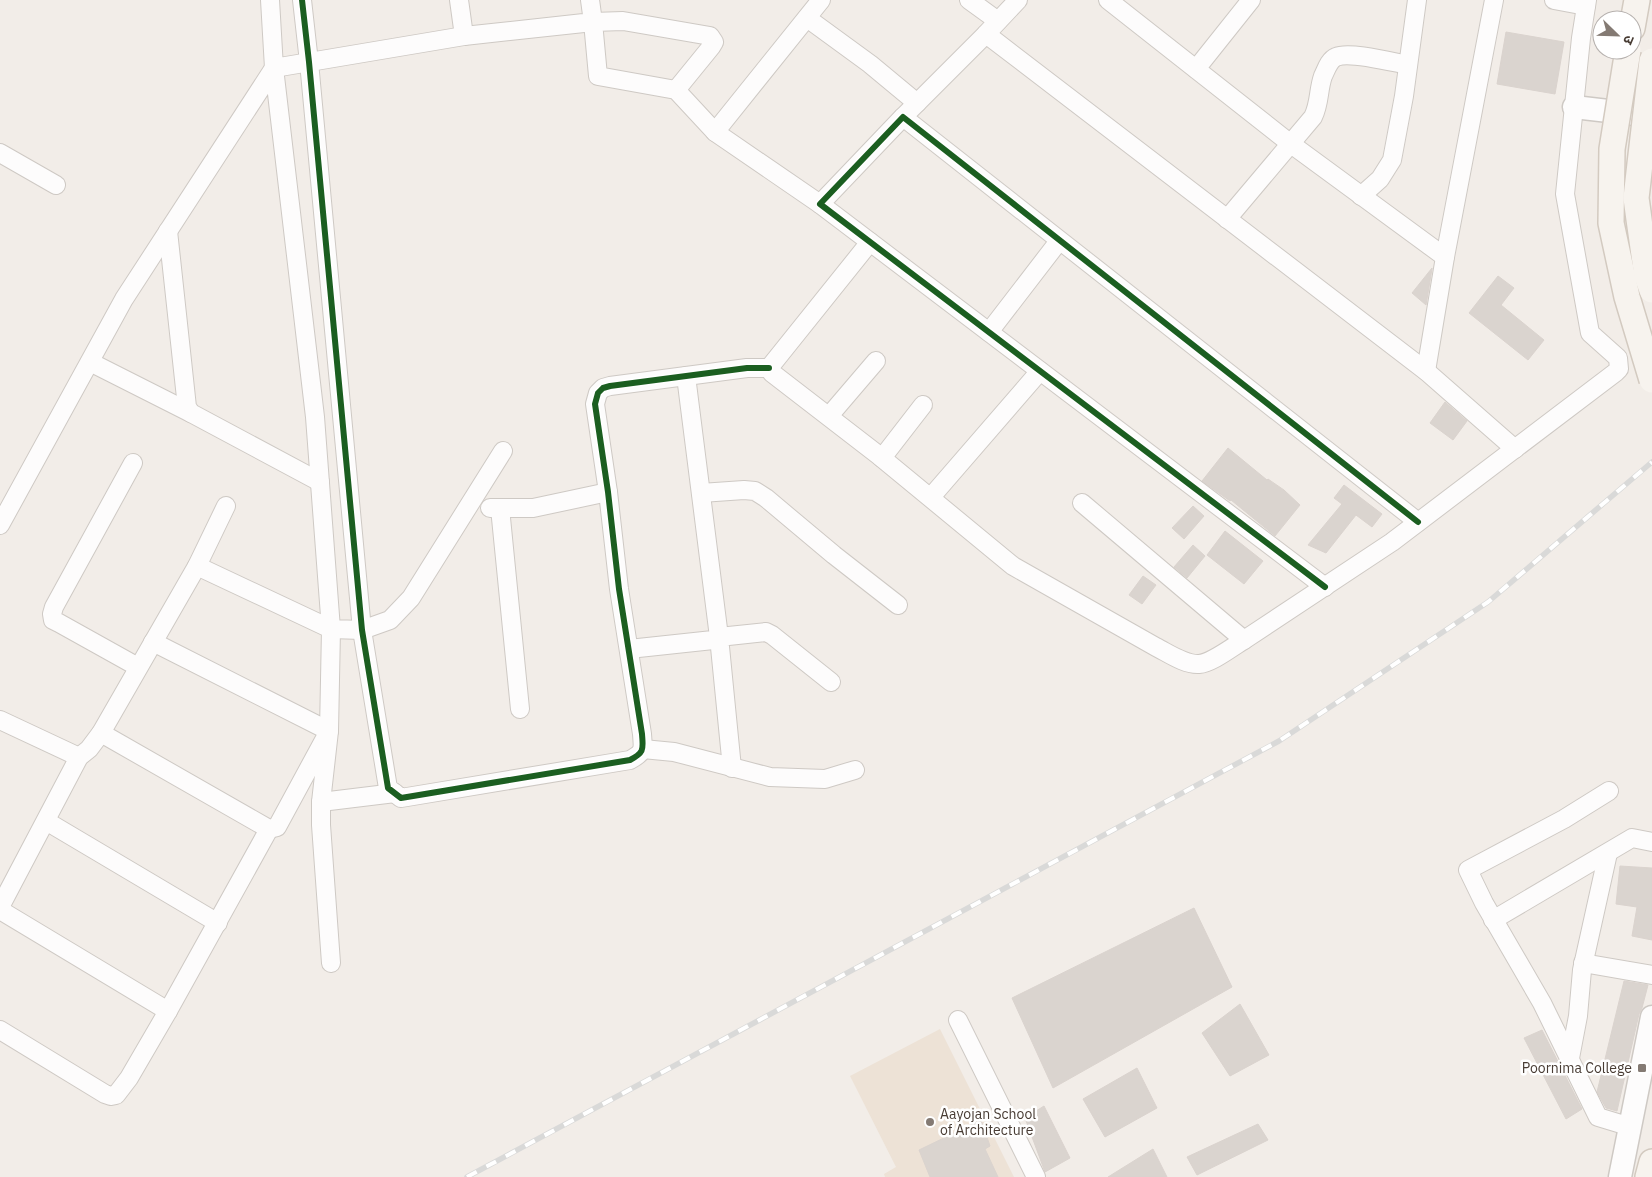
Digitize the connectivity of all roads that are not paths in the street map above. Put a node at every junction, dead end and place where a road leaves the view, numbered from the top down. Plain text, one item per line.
1 (270, 0) edge
2 (302, 0) edge
3 (459, 0) edge
4 (590, 0) edge
5 (821, 0) edge
6 (969, 0) edge
7 (1018, 0) edge
8 (1108, 0) edge
9 (1251, 0) edge
10 (1417, 0) edge
11 (1494, 0) edge
12 (1554, 0) edge
13 (1587, 3) edge
14 (807, 18) junction
15 (998, 21) junction
16 (593, 22) junction
17 (986, 34) junction
18 (464, 36) junction
19 (1626, 60) edge
20 (1652, 61) edge
21 (309, 62) junction
22 (1408, 65) junction
23 (274, 68) junction
24 (1196, 69) junction
25 (676, 90) junction
26 (917, 103) junction
27 (1574, 108) junction
28 (1652, 116) edge
29 (903, 117) junction
30 (715, 132) junction
31 (1291, 144) junction
32 (0, 153) edge
33 (56, 185) dead end
34 (1361, 196) junction
35 (820, 204) junction
36 (1228, 219) junction
37 (168, 232) junction
38 (1060, 241) junction
39 (870, 242) junction
40 (1445, 258) junction
41 (1652, 290) edge
42 (989, 332) junction
43 (876, 361) dead end
44 (90, 362) junction
45 (769, 368) junction
46 (1040, 371) junction
47 (1426, 371) junction
48 (686, 376) junction
49 (1652, 380) edge
50 (923, 405) dead end
51 (191, 413) junction
52 (829, 416) junction
53 (1515, 449) junction
54 (503, 451) dead end
55 (882, 458) junction
56 (133, 462) dead end
57 (320, 482) junction
58 (608, 492) junction
59 (701, 493) junction
60 (931, 497) junction
61 (1082, 503) dead end
62 (226, 506) dead end
63 (1418, 522) junction
64 (0, 525) edge
65 (197, 566) junction
66 (1324, 587) junction
67 (898, 605) dead end
68 (331, 629) junction
69 (362, 630) junction
70 (719, 637) junction
71 (1244, 640) junction
72 (153, 642) junction
73 (630, 649) junction
74 (138, 667) junction
75 (830, 682) dead end
76 (520, 708) dead end
77 (0, 720) edge
78 (329, 731) junction
79 (101, 733) junction
80 (643, 749) junction
81 (79, 757) junction
82 (732, 768) junction
83 (854, 770) dead end
84 (1609, 791) dead end
85 (395, 794) junction
86 (321, 802) junction
87 (46, 821) junction
88 (269, 829) junction
89 (1652, 842) edge
90 (1608, 853) junction
91 (0, 909) edge
92 (1493, 920) junction
93 (218, 923) junction
94 (331, 963) dead end
95 (1583, 963) junction
96 (1652, 975) edge
97 (168, 1012) junction
98 (1652, 1017) edge
99 (958, 1020) dead end
100 (0, 1030) edge
101 (1570, 1058) junction
102 (1630, 1127) junction
103 (1652, 1162) edge
104 (1036, 1177) edge
105 (1620, 1177) edge
106 (1648, 1177) edge

1 - 23 street
2 - 21 street
3 - 18 street
4 - 16 street
5 - 14 street
6 - 15 street
7 - 15 street
8 - 24 street
9 - 24 street
10 - 22 street
11 - 40 street
12 - 13 street
13 - 27 street
14 - 26 street
14 - 30 street
15 - 17 street
16 - 18 street
16 - 25 street
16 - 25 street
17 - 26 street
17 - 36 street
18 - 21 street
19 - 49 main road, bridge
20 - 41 main road, bridge
21 - 23 street
21 - 69 street
22 - 31 street
22 - 34 street
23 - 37 street
23 - 57 street
24 - 31 street
25 - 30 street
26 - 29 street
27 - 28 street
27 - 53 street
29 - 35 street
29 - 38 street
30 - 35 street
31 - 34 street
31 - 36 street
32 - 33 street
34 - 40 street
35 - 39 street
36 - 47 street
37 - 44 street
37 - 51 street
38 - 42 street
38 - 63 street
39 - 42 street
39 - 45 street
40 - 47 street
42 - 46 street
43 - 52 street
44 - 51 street
44 - 64 street
45 - 48 street
45 - 52 street
46 - 60 street
46 - 66 street
47 - 53 street
48 - 58 street
48 - 59 street
50 - 55 street
51 - 57 street
52 - 55 street
53 - 63 street
54 - 69 street
55 - 60 street
56 - 74 street
57 - 68 street
58 - 73 street
58 - 76 street
59 - 67 street
59 - 70 street
60 - 71 street
61 - 71 street
62 - 65 street
63 - 66 street
65 - 68 street
65 - 72 street
66 - 71 street
68 - 69 street
68 - 78 street
69 - 85 street
70 - 73 street
70 - 75 street
70 - 82 street
72 - 74 street
72 - 78 street
73 - 80 street
74 - 79 street
77 - 81 street
78 - 86 street
78 - 88 street
79 - 81 street
79 - 88 street
80 - 82 street
80 - 85 street
81 - 87 street
82 - 83 street
84 - 92 street
85 - 86 street
86 - 94 street
87 - 91 street
87 - 93 street
88 - 93 street
89 - 90 street
90 - 92 street
90 - 95 street
91 - 97 street
92 - 101 street
93 - 97 street
95 - 96 street
95 - 101 street
97 - 100 street
98 - 102 street
99 - 104 street
101 - 102 street
102 - 105 street
103 - 106 main road

